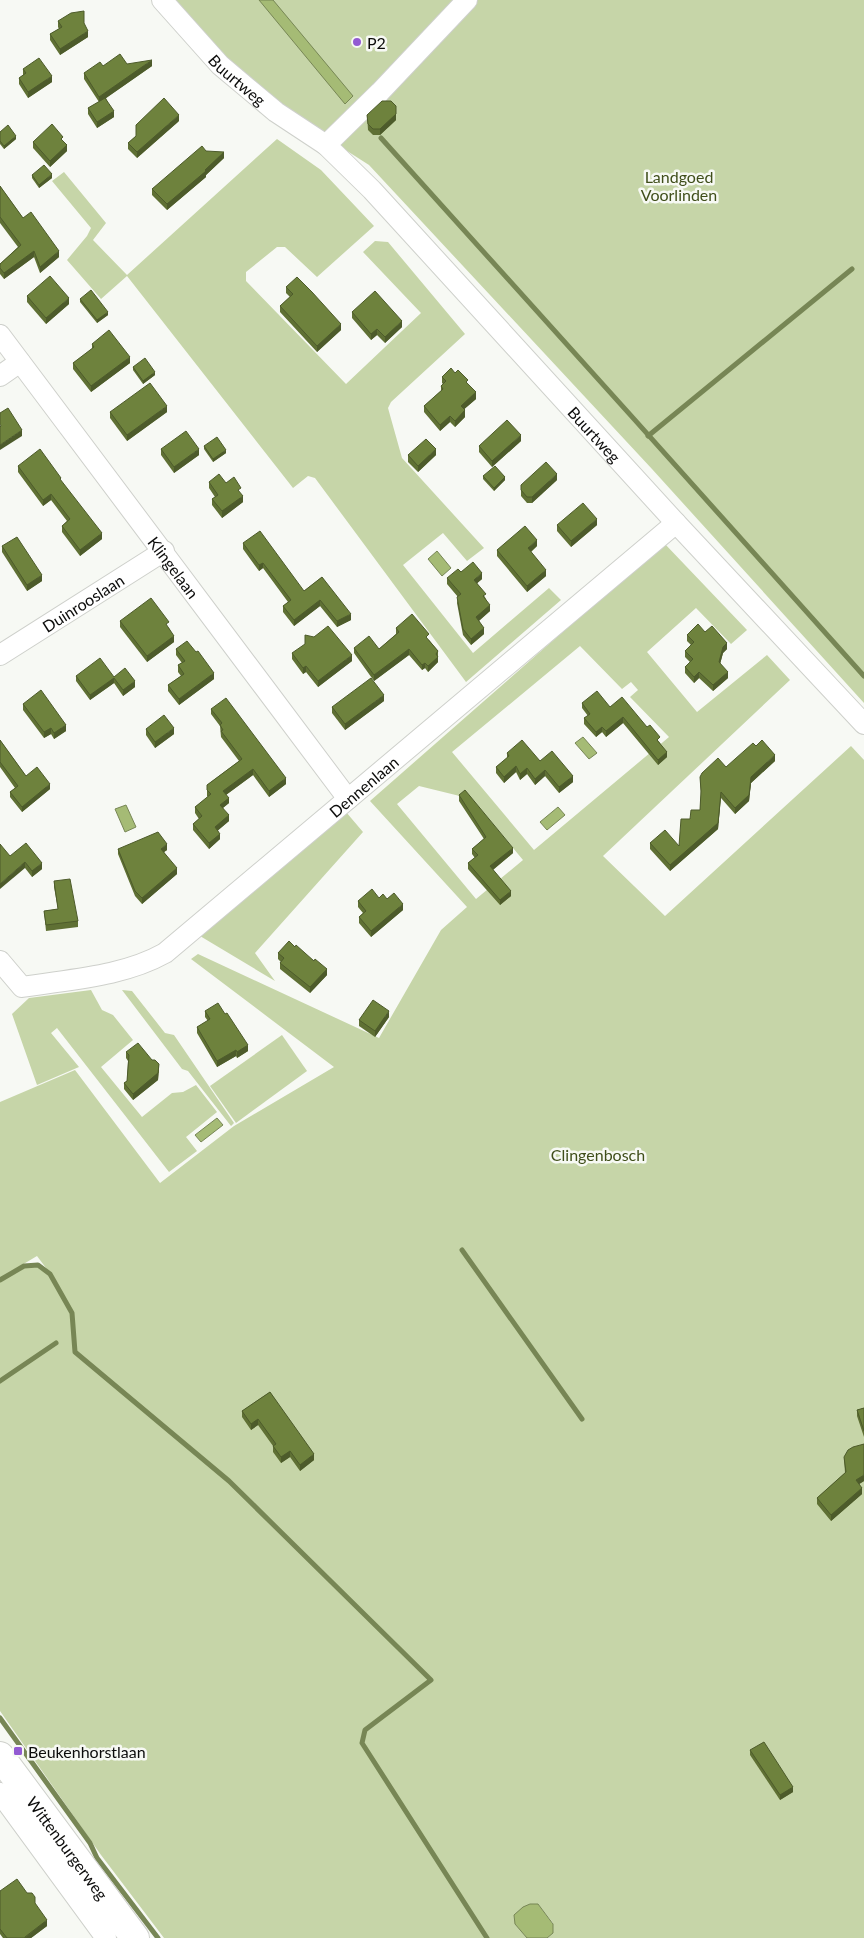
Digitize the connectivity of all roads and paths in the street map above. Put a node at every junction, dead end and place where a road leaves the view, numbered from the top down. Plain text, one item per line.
1 (162, 0) edge
2 (467, 0) edge
3 (326, 145) junction
4 (0, 335) edge
5 (20, 362) junction
6 (0, 376) edge
7 (676, 524) junction
8 (164, 551) junction
9 (0, 655) edge
10 (864, 724) edge
11 (348, 799) junction
12 (0, 961) edge
13 (0, 1756) edge
14 (0, 1793) edge
15 (106, 1938) edge
16 (135, 1938) edge

1 - 3 street, Buurtweg
2 - 3 street
3 - 7 street, Buurtweg
4 - 5 street, Klingelaan
5 - 6 street
5 - 8 street, Klingelaan
7 - 10 street, Buurtweg
7 - 11 street, Dennenlaan
8 - 9 street, Duinrooslaan
8 - 11 street, Klingelaan
11 - 12 street, Dennenlaan
13 - 16 street, Wittenburgerweg
14 - 15 street, Wittenburgerweg

